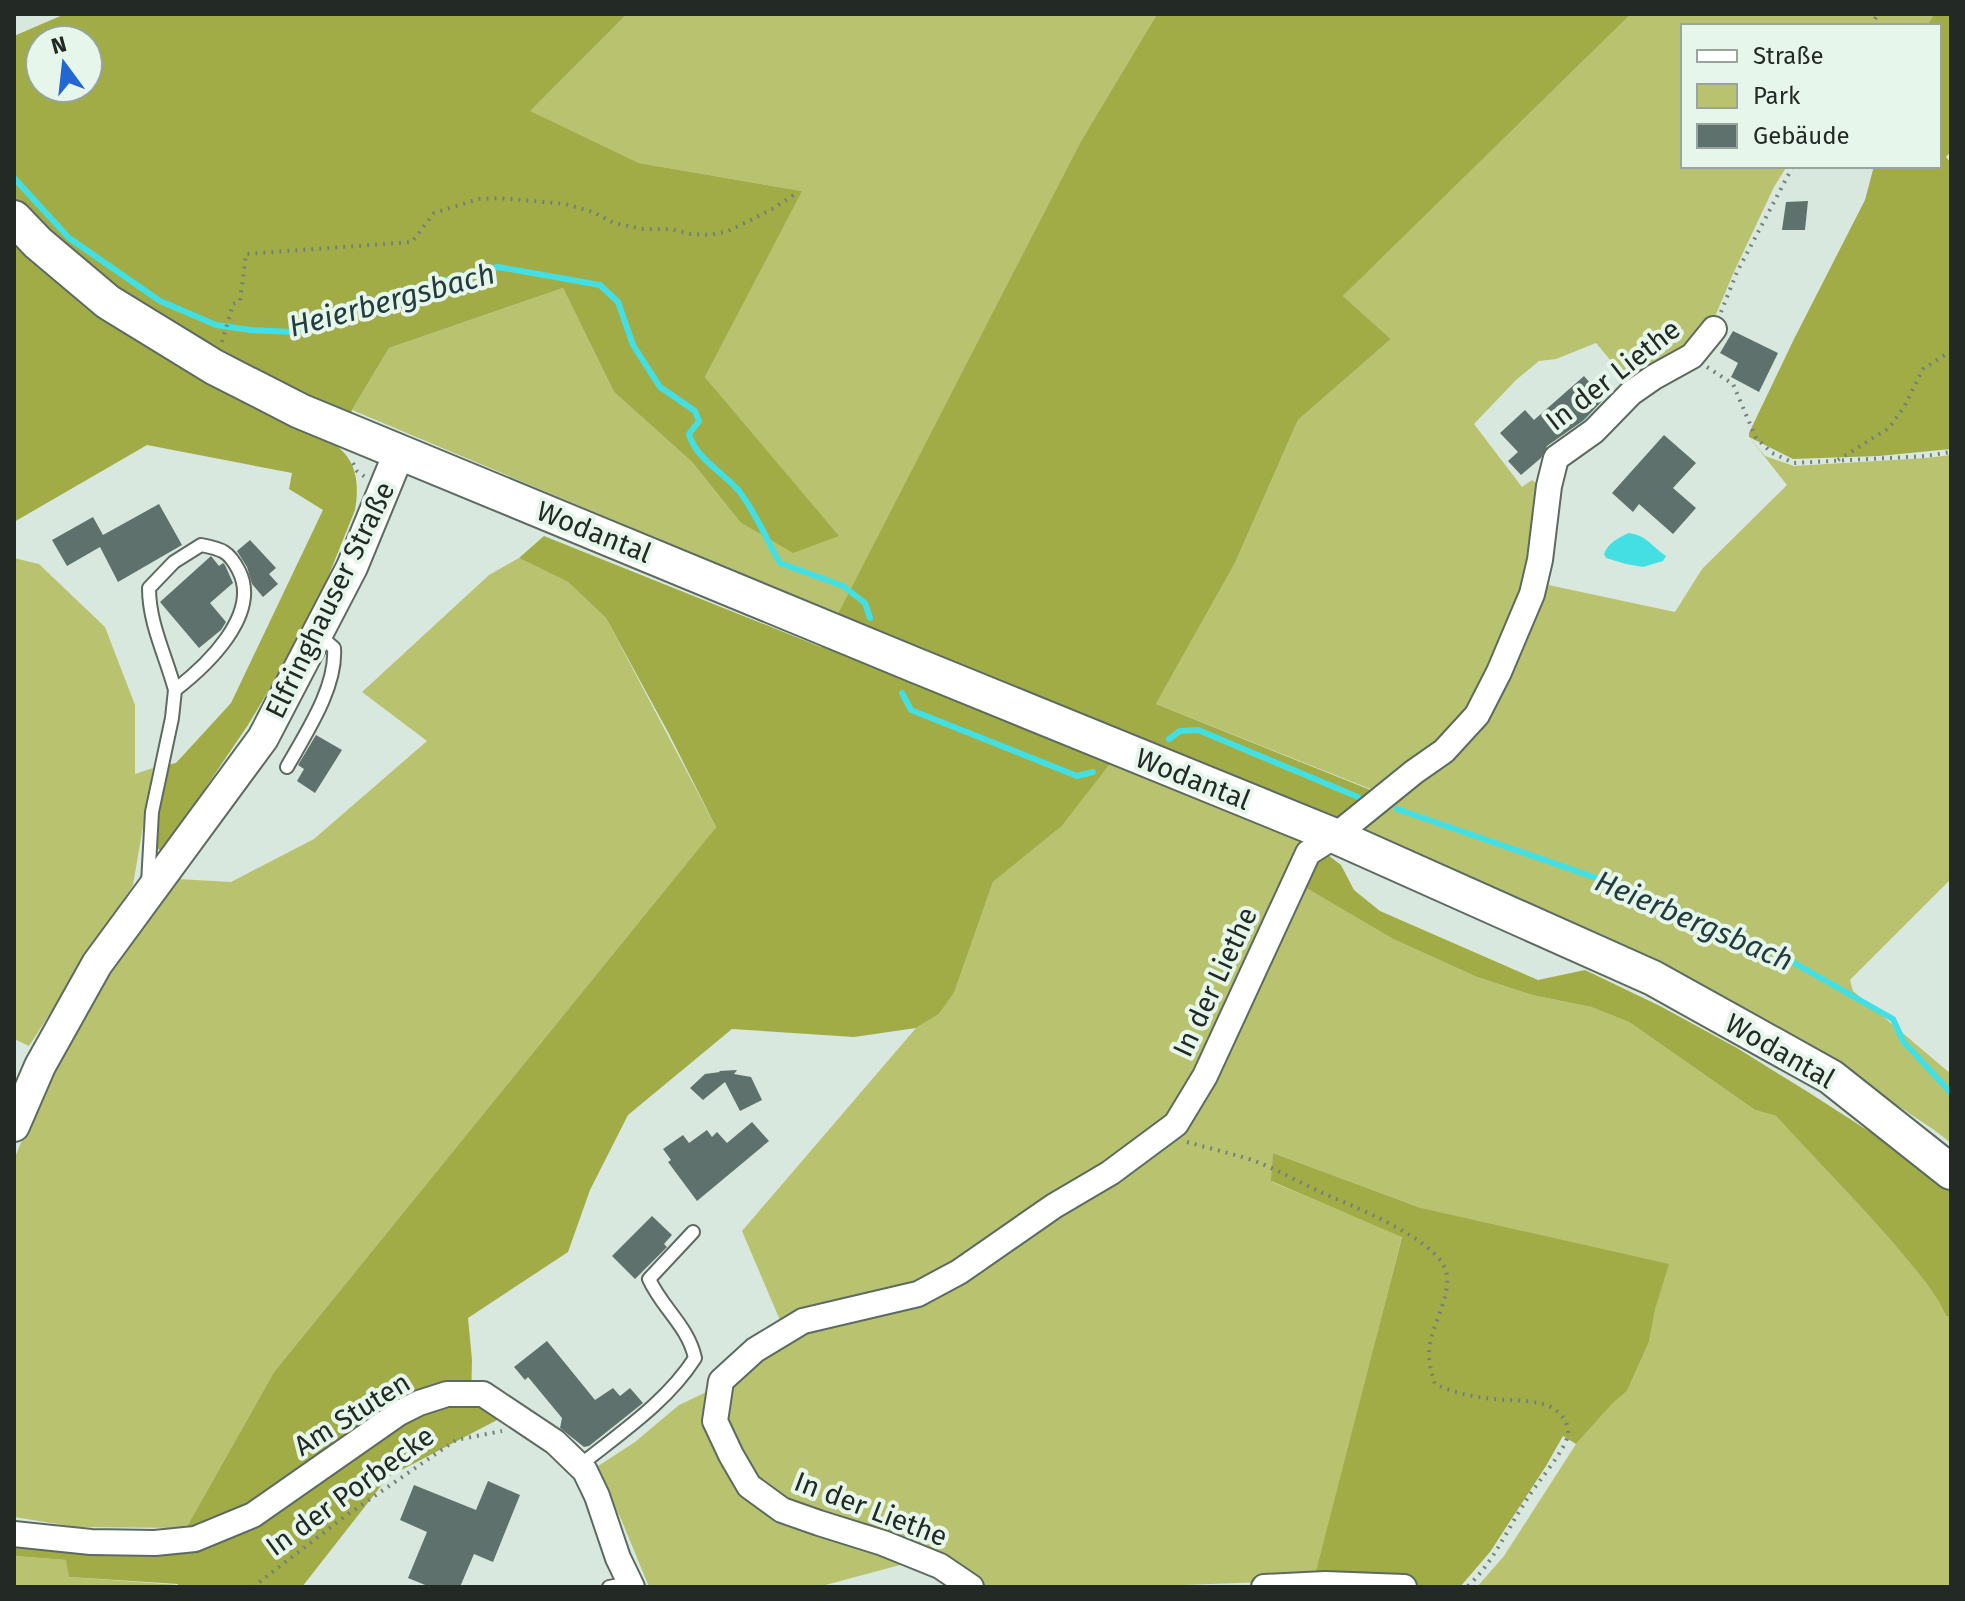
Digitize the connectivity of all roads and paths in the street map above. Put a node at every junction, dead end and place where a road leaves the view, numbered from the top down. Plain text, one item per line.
1 (1792, 168) edge
2 (797, 193) dead end
3 (14, 218) edge
4 (1714, 329) joint
5 (1951, 351) edge
6 (1692, 356) junction
7 (214, 367) junction
8 (1951, 452) edge
9 (399, 453) junction
10 (1838, 461) junction
11 (318, 635) junction
12 (175, 690) junction
13 (287, 767) dead end
14 (1335, 836) junction
15 (148, 894) junction
16 (14, 1126) edge
17 (1161, 1134) junction
18 (1951, 1172) edge
19 (693, 1232) dead end
20 (518, 1420) junction
21 (579, 1466) junction
22 (14, 1534) edge
23 (624, 1586) edge
24 (966, 1586) edge
25 (253, 1587) edge
26 (1264, 1587) edge
27 (1404, 1587) edge
28 (1467, 1587) edge

1 - 4 path, In der Liethe
2 - 7 path
3 - 7 main road, Elfringhauser Straße
4 - 6 street, In der Liethe
5 - 10 path
6 - 10 path
6 - 14 street, In der Liethe
7 - 9 main road, Elfringhauser Straße
8 - 10 path
9 - 11 street, Elfringhauser Straße
9 - 14 main road, Wodantal
11 - 13 lane
11 - 15 street, Elfringhauser Straße
12 - 12 lane
12 - 15 lane
14 - 17 street, In der Liethe
14 - 18 main road, Wodantal
15 - 16 street, Elfringhauser Straße
17 - 24 street, In der Liethe
17 - 28 path
19 - 21 lane
20 - 21 street, Am Stuten
20 - 22 street, Am Stuten
20 - 25 path, In der Porbecke
21 - 23 street, Am Stuten
26 - 27 street

